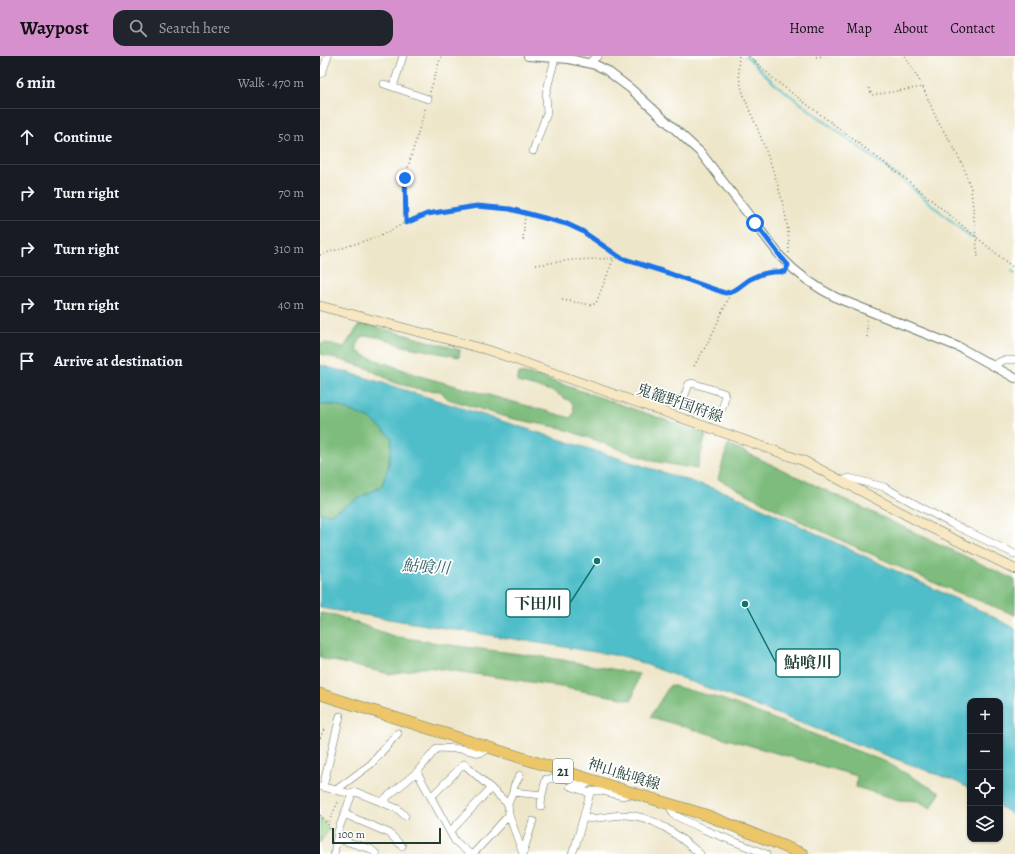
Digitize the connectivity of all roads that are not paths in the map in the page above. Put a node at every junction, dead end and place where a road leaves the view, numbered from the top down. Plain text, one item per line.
1 (328, 56) edge
2 (403, 56) edge
3 (528, 56) edge
4 (598, 56) edge
5 (555, 58) junction
6 (588, 63) junction
7 (320, 74) edge
8 (384, 84) dead end
9 (393, 87) junction
10 (428, 99) road end
11 (532, 151) dead end
12 (320, 306) edge
13 (1015, 360) edge
14 (993, 365) junction
15 (1015, 378) edge
16 (683, 400) junction
17 (644, 405) junction
18 (843, 481) junction
19 (1015, 554) edge
20 (1015, 569) edge
21 (320, 694) edge
22 (340, 716) dead end
23 (398, 733) dead end
24 (492, 748) junction
25 (417, 772) junction
26 (520, 775) dead end
27 (593, 780) junction
28 (570, 786) dead end
29 (322, 787) edge
30 (491, 788) junction
31 (336, 790) junction
32 (513, 792) junction
33 (590, 793) junction
34 (633, 793) junction
35 (352, 794) junction
36 (542, 795) junction
37 (431, 797) junction
38 (381, 802) junction
39 (668, 803) junction
40 (508, 804) junction
41 (541, 806) dead end
42 (344, 814) junction
43 (509, 815) junction
44 (406, 816) dead end
45 (584, 818) junction
46 (533, 821) dead end
47 (450, 832) junction
48 (338, 839) junction
49 (402, 846) dead end
50 (334, 854) edge
51 (376, 854) edge
52 (470, 854) edge
53 (473, 854) edge
54 (524, 854) edge
55 (572, 854) edge
56 (700, 854) edge
57 (766, 854) edge
58 (803, 854) edge

1 - 7 street
2 - 9 street
3 - 5 street
4 - 6 street
5 - 6 street
5 - 11 street
6 - 14 street
8 - 9 street
9 - 10 street
12 - 17 main road, 鬼籠野国府線
13 - 14 street
14 - 15 street
16 - 16 street
16 - 17 street
17 - 18 main road, 鬼籠野国府線
18 - 19 street
18 - 20 main road, 鬼籠野国府線
21 - 24 main road, 神山鮎喰線 / 21
22 - 29 street
23 - 31 street
24 - 25 street
24 - 27 main road, 神山鮎喰線 / 21
25 - 37 street
25 - 38 street
26 - 32 street
27 - 34 main road, 神山鮎喰線 / 21
27 - 36 street
28 - 33 street
29 - 31 street
30 - 37 street
30 - 40 street
30 - 47 street
31 - 35 street
32 - 36 street
32 - 40 street
33 - 34 street
33 - 45 street
34 - 39 main road, 神山鮎喰線 / 21
35 - 38 street
35 - 42 street
36 - 41 street
37 - 47 street
38 - 44 street
39 - 57 street
39 - 58 main road, 神山鮎喰線 / 21
40 - 43 street
42 - 48 street
42 - 49 street
43 - 53 street
43 - 54 street
45 - 55 street
45 - 56 street
46 - 54 street
47 - 52 street
48 - 50 street
48 - 51 street

